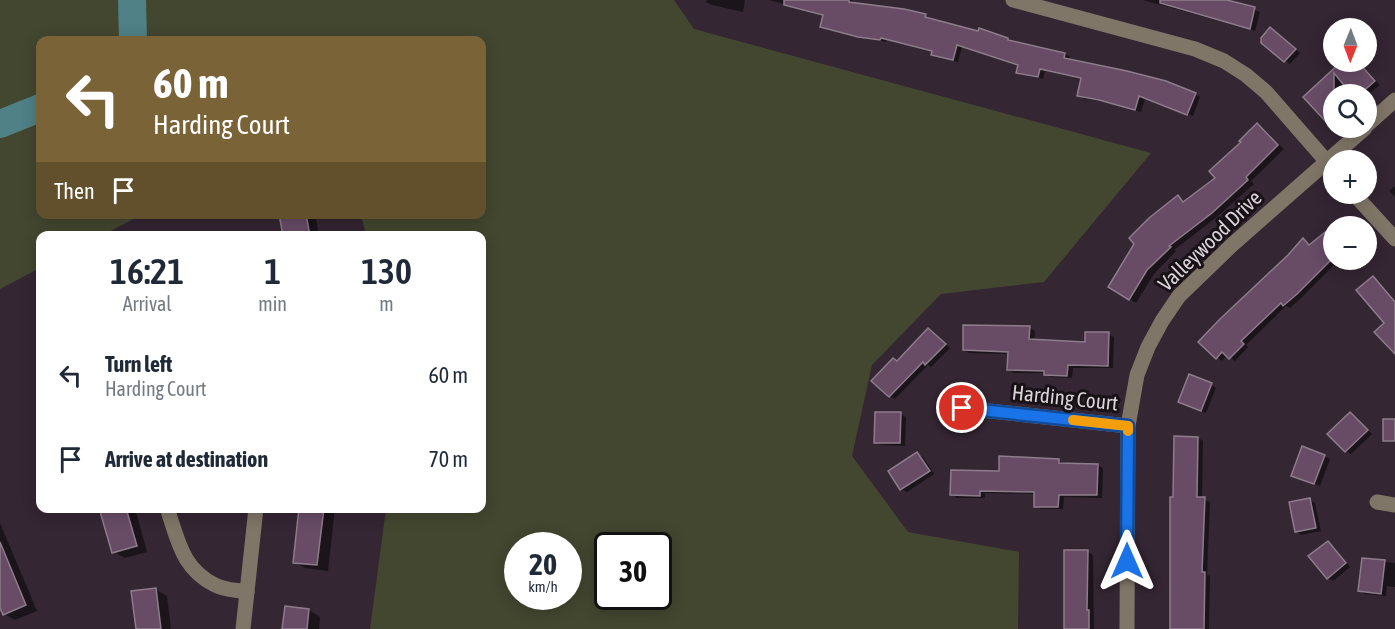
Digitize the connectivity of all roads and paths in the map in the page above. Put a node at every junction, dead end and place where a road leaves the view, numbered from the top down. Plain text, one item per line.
1 (1013, 0) edge
2 (1395, 100) edge
3 (1377, 117) edge
4 (1356, 138) edge
5 (1345, 150) edge
6 (1323, 158) edge
7 (1323, 172) edge
8 (1363, 204) edge
9 (1395, 239) edge
10 (962, 408) dead end
11 (1128, 426) junction
12 (1377, 502) dead end
13 (1395, 505) edge
14 (169, 513) edge
15 (255, 513) edge
16 (247, 592) junction
17 (243, 629) edge
18 (1127, 629) edge

1 - 6 street
2 - 3 street, Valleywood Drive
4 - 5 street, Valleywood Drive
7 - 11 street, Valleywood Drive
8 - 9 street
10 - 11 street, Harding Court
11 - 18 street, Valleywood Drive
12 - 13 street
14 - 16 street
15 - 16 street
16 - 17 street

